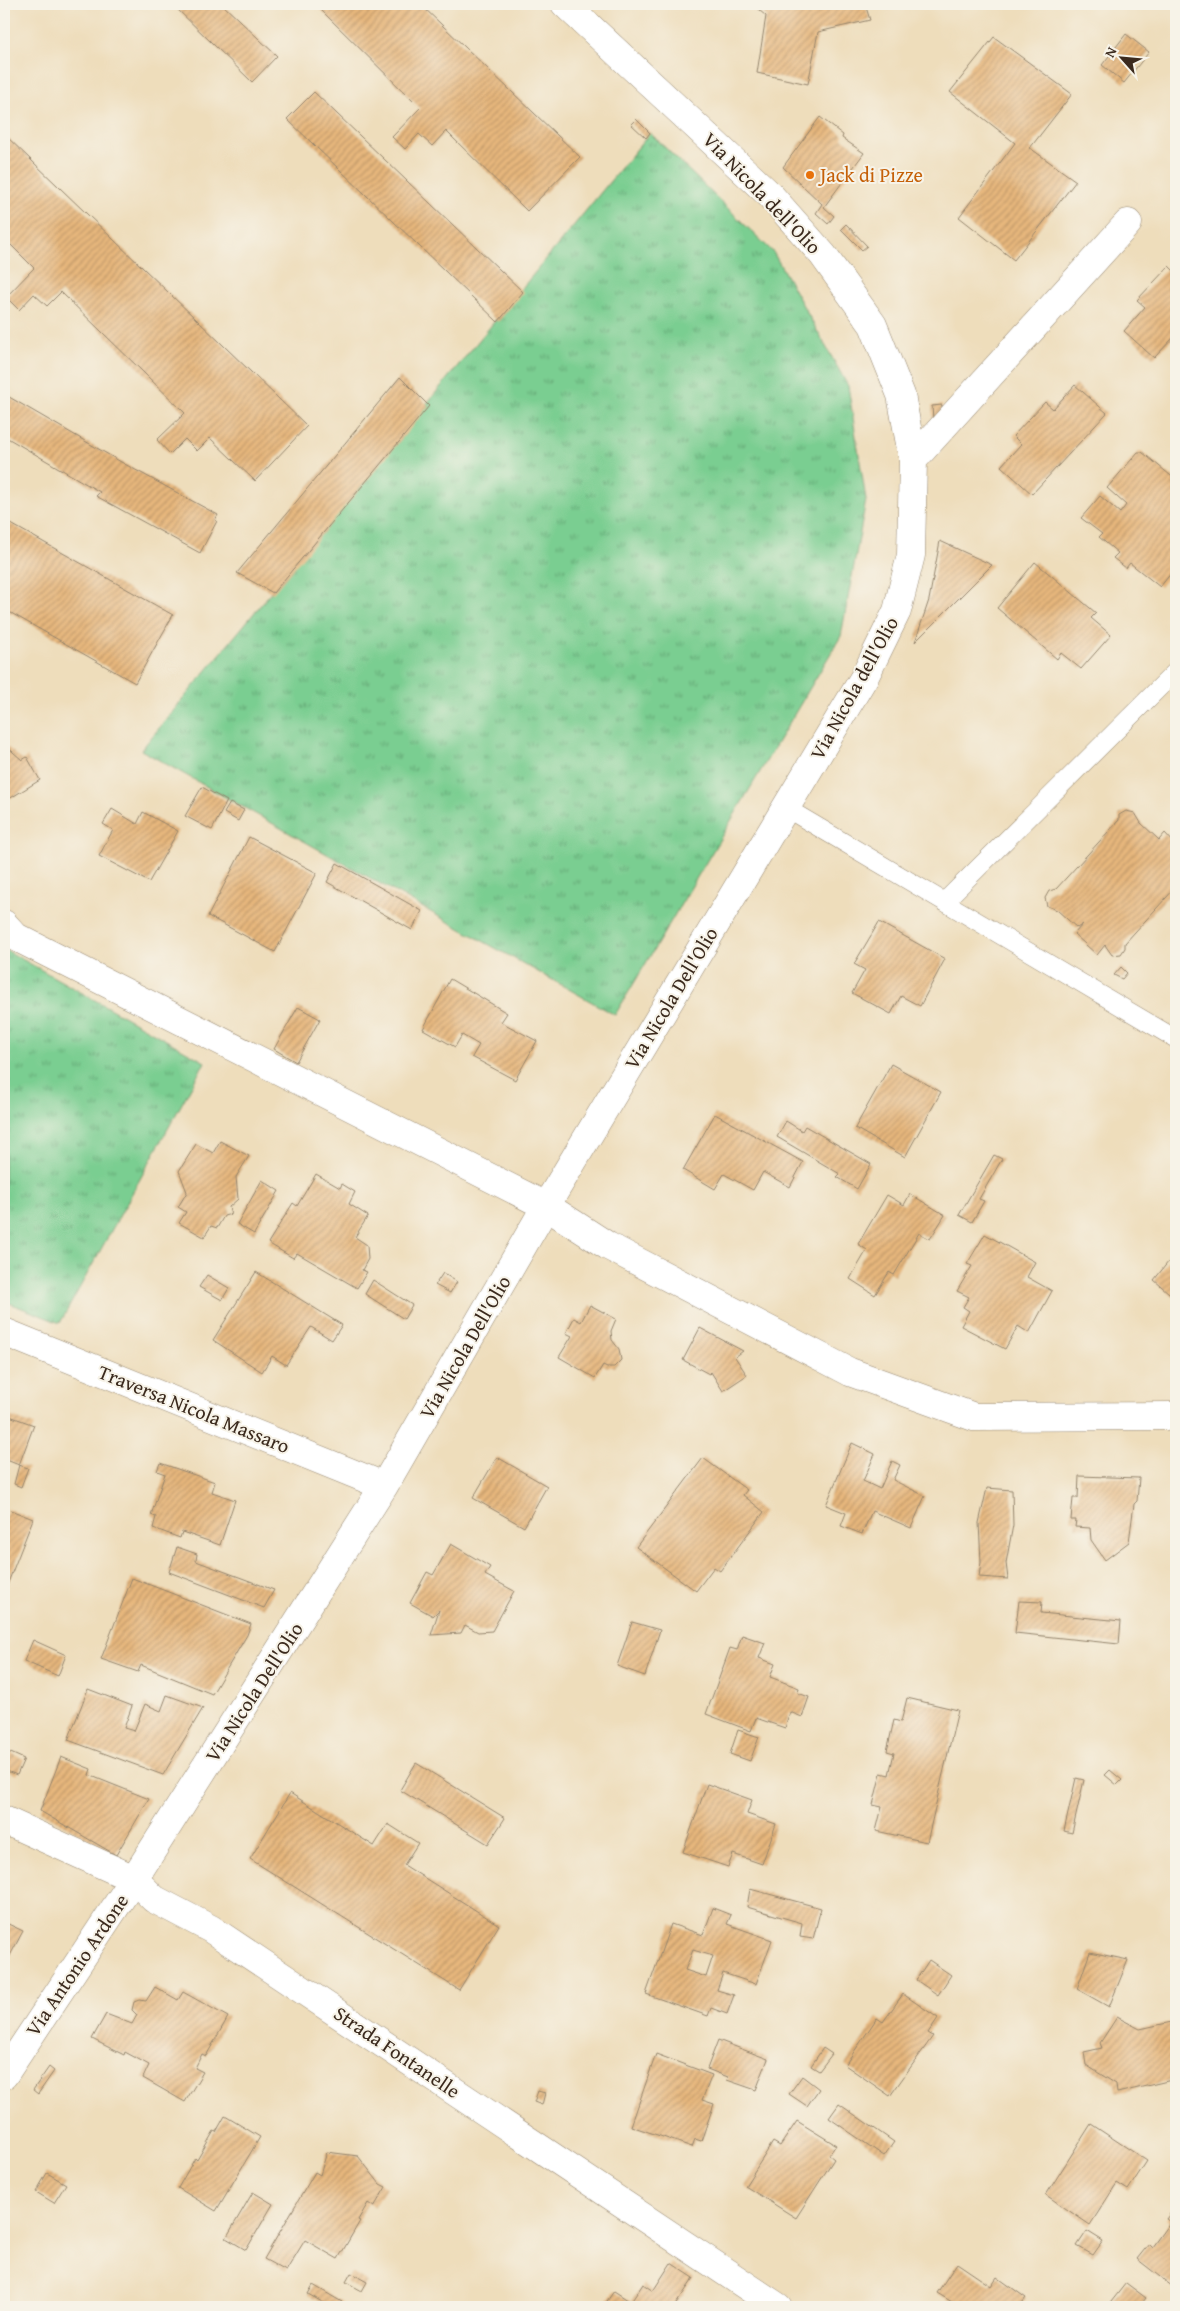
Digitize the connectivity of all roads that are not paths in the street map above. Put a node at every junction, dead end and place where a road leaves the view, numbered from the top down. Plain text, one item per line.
1 (565, 4) edge
2 (1128, 223) dead end
3 (913, 460) junction
4 (1176, 671) edge
5 (786, 808) junction
6 (944, 902) junction
7 (4, 924) edge
8 (1176, 1039) edge
9 (546, 1206) junction
10 (4, 1332) edge
11 (1176, 1416) edge
12 (384, 1486) junction
13 (4, 1820) edge
14 (134, 1879) junction
15 (4, 2075) edge
16 (778, 2307) edge

1 - 3 street, Via Nicola dell'Olio
2 - 3 street
3 - 5 street, Via Nicola dell'Olio
4 - 6 lane
5 - 6 lane
5 - 9 street, Via Nicola Dell'Olio
6 - 8 lane
7 - 9 street
9 - 11 street
9 - 12 street, Via Nicola Dell'Olio
10 - 12 street, Traversa Nicola Massaro
12 - 14 street, Via Nicola Dell'Olio
13 - 14 street, Strada Fontanelle
14 - 15 street, Via Antonio Ardone
14 - 16 street, Strada Fontanelle

